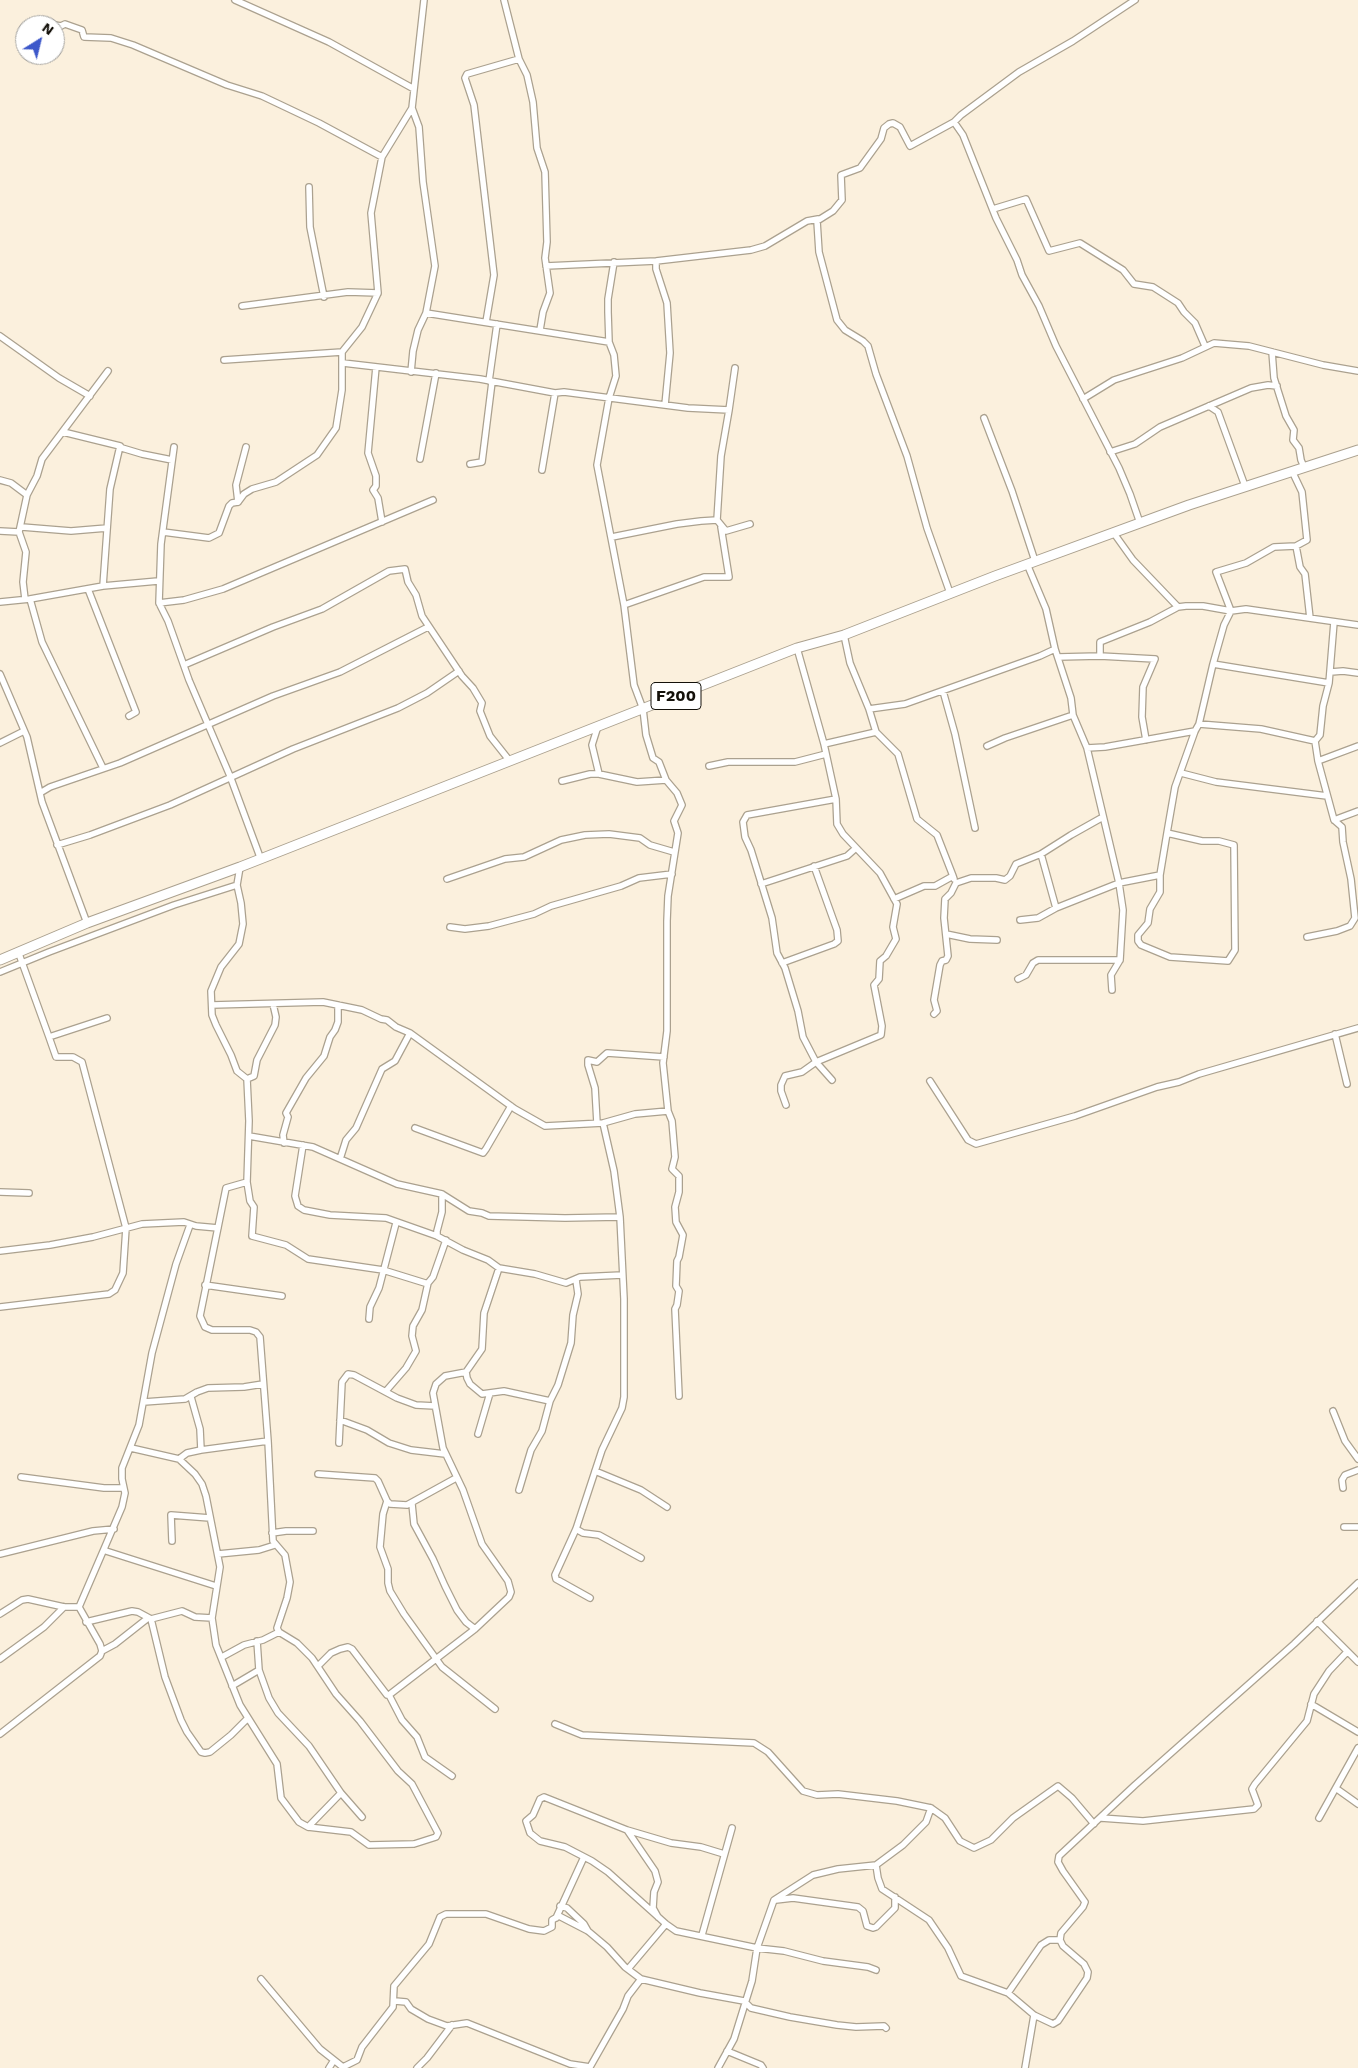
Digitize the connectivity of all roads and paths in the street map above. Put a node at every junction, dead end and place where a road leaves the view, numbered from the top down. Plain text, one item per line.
1 (235, 0) edge
2 (424, 0) edge
3 (504, 0) edge
4 (1135, 0) edge
5 (65, 24) edge
6 (519, 59) junction
7 (414, 89) junction
8 (412, 108) junction
9 (954, 122) junction
10 (382, 157) junction
11 (309, 187) dead end
12 (993, 209) junction
13 (818, 219) junction
14 (656, 261) junction
15 (614, 262) junction
16 (546, 266) junction
17 (378, 293) junction
18 (324, 297) junction
19 (242, 306) dead end
20 (426, 313) junction
21 (486, 322) junction
22 (497, 324) junction
23 (540, 330) junction
24 (0, 336) edge
25 (609, 342) junction
26 (1205, 346) junction
27 (342, 352) junction
28 (1272, 352) junction
29 (224, 360) dead end
30 (343, 363) junction
31 (376, 367) junction
32 (735, 368) dead end
33 (108, 371) dead end
34 (1358, 371) edge
35 (411, 372) junction
36 (436, 373) junction
37 (491, 381) junction
38 (1277, 386) junction
39 (554, 393) junction
40 (90, 396) junction
41 (609, 398) junction
42 (1083, 399) junction
43 (665, 406) junction
44 (1209, 406) junction
45 (729, 410) junction
46 (984, 418) dead end
47 (63, 432) junction
48 (120, 446) junction
49 (174, 446) dead end
50 (246, 447) dead end
51 (1358, 450) edge
52 (1110, 452) junction
53 (420, 459) dead end
54 (172, 460) junction
55 (470, 464) dead end
56 (1304, 467) junction
57 (542, 470) dead end
58 (1292, 471) junction
59 (0, 480) edge
60 (1245, 486) junction
61 (27, 495) junction
62 (433, 500) dead end
63 (238, 502) junction
64 (717, 520) junction
65 (382, 522) junction
66 (1140, 523) junction
67 (750, 524) dead end
68 (722, 527) junction
69 (107, 528) junction
70 (20, 529) junction
71 (0, 531) edge
72 (163, 532) junction
73 (1114, 532) junction
74 (612, 537) junction
75 (1296, 546) junction
76 (1031, 562) junction
77 (158, 581) junction
78 (103, 586) junction
79 (88, 589) junction
80 (950, 593) junction
81 (28, 599) junction
82 (0, 602) edge
83 (159, 603) junction
84 (624, 606) junction
85 (1178, 608) junction
86 (1231, 611) junction
87 (1310, 618) junction
88 (1334, 622) junction
89 (1358, 625) edge
90 (428, 627) junction
91 (844, 635) junction
92 (797, 648) junction
93 (1055, 649) junction
94 (1100, 656) junction
95 (1058, 657) junction
96 (1213, 664) junction
97 (184, 665) junction
98 (459, 671) junction
99 (1331, 672) junction
100 (1358, 673) edge
101 (0, 674) edge
102 (1330, 683) junction
103 (2, 685) edge
104 (943, 691) junction
105 (643, 709) junction
106 (869, 709) junction
107 (1074, 715) junction
108 (129, 716) dead end
109 (209, 724) junction
110 (1200, 724) junction
111 (598, 726) junction
112 (24, 730) junction
113 (1194, 731) junction
114 (876, 732) junction
115 (1146, 740) junction
116 (1315, 741) junction
117 (0, 743) edge
118 (824, 744) junction
119 (988, 746) dead end
120 (1358, 746) edge
121 (1088, 748) junction
122 (826, 754) junction
123 (509, 760) junction
124 (1318, 761) junction
125 (709, 766) dead end
126 (103, 768) junction
127 (1181, 773) junction
128 (599, 774) junction
129 (230, 776) junction
130 (666, 780) junction
131 (562, 781) dead end
132 (40, 793) junction
133 (1327, 796) junction
134 (836, 799) junction
135 (1358, 810) edge
136 (1103, 817) junction
137 (1334, 820) junction
138 (975, 828) dead end
139 (1167, 833) junction
140 (57, 845) junction
141 (856, 848) junction
142 (674, 852) junction
143 (1040, 854) junction
144 (260, 858) junction
145 (814, 866) junction
146 (240, 867) junction
147 (672, 874) junction
148 (1160, 875) junction
149 (953, 876) junction
150 (446, 878) dead end
151 (956, 882) junction
152 (761, 884) junction
153 (1118, 884) junction
154 (237, 885) junction
155 (894, 899) junction
156 (1056, 908) junction
157 (1356, 915) edge
158 (1020, 920) dead end
159 (87, 923) junction
160 (450, 927) dead end
161 (946, 934) junction
162 (1307, 937) dead end
163 (997, 940) dead end
164 (19, 954) junction
165 (0, 960) edge
166 (1120, 960) junction
167 (782, 963) junction
168 (21, 964) junction
169 (0, 972) edge
170 (1018, 979) dead end
171 (1112, 990) dead end
172 (273, 1004) junction
173 (212, 1005) junction
174 (338, 1005) junction
175 (934, 1014) dead end
176 (107, 1018) dead end
177 (1358, 1028) edge
178 (410, 1033) junction
179 (1335, 1034) junction
180 (49, 1037) junction
181 (664, 1057) junction
182 (816, 1062) junction
183 (248, 1079) junction
184 (832, 1080) dead end
185 (930, 1081) dead end
186 (1347, 1084) dead end
187 (786, 1105) dead end
188 (511, 1106) junction
189 (668, 1111) junction
190 (600, 1123) junction
191 (415, 1128) dead end
192 (249, 1136) junction
193 (284, 1143) junction
194 (303, 1145) junction
195 (340, 1159) junction
196 (247, 1182) junction
197 (0, 1192) edge
198 (29, 1193) dead end
199 (442, 1194) junction
200 (620, 1217) junction
201 (396, 1223) junction
202 (190, 1225) junction
203 (126, 1228) junction
204 (218, 1228) junction
205 (437, 1236) junction
206 (446, 1240) junction
207 (0, 1250) edge
208 (499, 1268) junction
209 (382, 1270) junction
210 (622, 1275) junction
211 (576, 1280) junction
212 (428, 1283) junction
213 (205, 1285) junction
214 (282, 1296) dead end
215 (0, 1307) edge
216 (369, 1319) dead end
217 (466, 1372) junction
218 (263, 1384) junction
219 (386, 1392) junction
220 (490, 1393) junction
221 (679, 1396) dead end
222 (191, 1397) junction
223 (550, 1401) junction
224 (144, 1402) junction
225 (435, 1406) junction
226 (1333, 1411) dead end
227 (340, 1420) junction
228 (478, 1434) dead end
229 (268, 1441) junction
230 (339, 1442) dead end
231 (131, 1448) junction
232 (201, 1450) junction
233 (445, 1454) junction
234 (179, 1459) junction
235 (1358, 1460) edge
236 (1358, 1470) edge
237 (595, 1471) junction
238 (318, 1474) dead end
239 (21, 1477) dead end
240 (456, 1478) junction
241 (123, 1488) junction
242 (1343, 1488) dead end
243 (519, 1490) dead end
244 (388, 1502) junction
245 (412, 1504) junction
246 (667, 1507) dead end
247 (210, 1518) junction
248 (1358, 1526) edge
249 (1344, 1527) dead end
250 (114, 1529) junction
251 (576, 1529) junction
252 (313, 1531) dead end
253 (272, 1534) junction
254 (172, 1541) dead end
255 (275, 1545) junction
256 (104, 1549) junction
257 (0, 1554) edge
258 (218, 1554) junction
259 (641, 1558) dead end
260 (1358, 1583) edge
261 (216, 1586) junction
262 (590, 1598) dead end
263 (78, 1607) junction
264 (64, 1608) junction
265 (0, 1614) edge
266 (149, 1618) junction
267 (212, 1618) junction
268 (1317, 1621) junction
269 (86, 1622) junction
270 (475, 1629) junction
271 (279, 1632) junction
272 (257, 1640) junction
273 (102, 1650) junction
274 (1347, 1652) junction
275 (222, 1658) junction
276 (435, 1658) junction
277 (0, 1659) edge
278 (1358, 1662) edge
279 (318, 1666) junction
280 (259, 1670) junction
281 (232, 1686) junction
282 (389, 1695) junction
283 (1311, 1704) junction
284 (495, 1709) dead end
285 (247, 1719) junction
286 (555, 1724) dead end
287 (1358, 1732) edge
288 (0, 1734) edge
289 (1358, 1748) edge
290 (452, 1776) dead end
291 (1337, 1789) junction
292 (340, 1793) junction
293 (1358, 1804) edge
294 (931, 1808) junction
295 (362, 1817) dead end
296 (1101, 1818) junction
297 (1319, 1818) dead end
298 (1094, 1824) junction
299 (308, 1827) junction
300 (732, 1828) dead end
301 (627, 1830) junction
302 (724, 1854) junction
303 (584, 1857) junction
304 (876, 1865) junction
305 (895, 1897) junction
306 (774, 1900) junction
307 (560, 1906) junction
308 (658, 1917) junction
309 (556, 1918) junction
310 (666, 1924) junction
311 (588, 1932) junction
312 (702, 1935) junction
313 (1060, 1940) junction
314 (758, 1948) junction
315 (628, 1969) junction
316 (876, 1970) dead end
317 (261, 1979) dead end
318 (641, 1979) junction
319 (1008, 1993) junction
320 (395, 2001) junction
321 (744, 2001) junction
322 (1034, 2015) junction
323 (452, 2025) junction
324 (886, 2028) dead end
325 (727, 2051) junction
326 (334, 2060) junction
327 (329, 2068) edge
328 (344, 2068) edge
329 (417, 2068) edge
330 (590, 2068) edge
331 (718, 2068) edge
332 (763, 2068) edge
333 (1025, 2068) edge

1 - 7 street
2 - 7 street
3 - 6 street
4 - 9 street
5 - 10 street
6 - 16 street
6 - 21 street
7 - 8 street
8 - 10 street
8 - 20 street
9 - 12 street
9 - 13 street
10 - 17 street
11 - 18 street
12 - 26 street
12 - 42 street
13 - 14 street
13 - 80 street
14 - 15 street
14 - 43 street
15 - 16 street
15 - 25 street
16 - 23 street
17 - 18 street
17 - 27 street
18 - 19 street
20 - 21 street
20 - 35 street
21 - 22 street
22 - 23 street
22 - 37 street
23 - 25 street
24 - 40 street
25 - 41 street
26 - 28 street
26 - 42 street
27 - 29 street
27 - 30 street
28 - 34 street
28 - 38 street
30 - 31 street
30 - 63 street
31 - 35 street
31 - 65 street
32 - 45 street
33 - 40 street
35 - 36 street
36 - 37 street
36 - 53 street
37 - 39 street
37 - 55 street
38 - 44 street
38 - 56 street
39 - 41 street
39 - 57 street
40 - 47 street
41 - 43 street
41 - 74 street
42 - 52 street
43 - 45 street
44 - 52 street
44 - 60 street
45 - 64 street
46 - 76 street
47 - 48 street
47 - 61 street
48 - 54 street
48 - 69 street
49 - 54 street
50 - 63 street
51 - 56 main road, F200
52 - 66 street
54 - 72 street
56 - 58 main road, F200
58 - 60 main road, F200
58 - 75 street
59 - 61 street
60 - 66 main road, F200
61 - 70 street
62 - 65 street
63 - 72 street
64 - 68 street
64 - 74 street
65 - 83 street
66 - 73 main road, F200
67 - 68 street
68 - 84 street
69 - 70 street
69 - 78 street
70 - 71 street
70 - 81 street
72 - 77 street
73 - 76 main road, F200
73 - 85 street
74 - 84 street
75 - 86 street
75 - 87 street
76 - 80 main road, F200
76 - 93 street
77 - 78 street
77 - 83 street
78 - 79 street
79 - 81 street
79 - 108 street
80 - 91 main road, F200
81 - 82 street
81 - 126 street
83 - 97 street
84 - 105 street
85 - 86 street
85 - 94 street
86 - 87 street
86 - 96 street
87 - 88 street
88 - 89 street
88 - 99 street
90 - 97 street
90 - 98 street
90 - 109 street
91 - 92 main road, F200
91 - 106 street
92 - 105 main road, F200
92 - 118 street
93 - 95 street
93 - 104 street
94 - 95 street
94 - 115 street
95 - 107 street
96 - 102 street
96 - 110 street
97 - 109 street
98 - 123 street
98 - 129 street
99 - 100 street
99 - 102 street
101 - 103 street
102 - 116 street
103 - 112 street
104 - 106 street
104 - 138 street
105 - 111 main road, F200
105 - 130 street
106 - 114 street
107 - 119 street
107 - 121 street
109 - 126 street
109 - 129 street
110 - 113 street
110 - 116 street
111 - 123 main road, F200
111 - 128 street
112 - 117 street
112 - 132 street
113 - 115 street
113 - 127 street
114 - 118 street
114 - 149 street
115 - 121 street
116 - 124 street
118 - 122 street
120 - 124 street
121 - 136 street
122 - 125 street
122 - 134 street
123 - 144 main road, F200
124 - 133 street
126 - 132 street
127 - 133 street
127 - 139 street
128 - 130 street
128 - 131 street
129 - 140 street
129 - 144 street
130 - 142 street
132 - 140 street
133 - 137 street
134 - 141 street
134 - 152 street
135 - 137 street
136 - 143 street
136 - 153 street
137 - 157 street
139 - 148 street
139 - 148 street
140 - 159 street
141 - 145 street
141 - 155 street
142 - 147 street
142 - 150 street
143 - 151 street
143 - 156 street
144 - 146 main road, F200
145 - 152 street
145 - 167 street
146 - 154 street
146 - 159 main road, F200
147 - 160 street
147 - 181 street
148 - 153 street
149 - 151 street
149 - 155 street
151 - 161 street
152 - 167 street
153 - 156 street
153 - 166 street
154 - 168 street
154 - 173 street
155 - 182 street
156 - 158 street
157 - 162 street
159 - 164 main road, F200
161 - 163 street
161 - 175 street
164 - 165 main road, F200
164 - 168 street
166 - 170 street
166 - 171 street
167 - 182 street
168 - 169 street
168 - 180 street
172 - 173 street
172 - 174 street
172 - 183 street
173 - 183 street
174 - 178 street
174 - 193 street
176 - 180 street
177 - 179 street
178 - 188 street
178 - 195 street
179 - 185 street
179 - 186 street
180 - 203 street
181 - 189 street
181 - 190 street
182 - 184 street
182 - 187 street
183 - 192 street
188 - 190 street
188 - 191 street
189 - 190 street
189 - 221 street
190 - 200 street
192 - 193 street
192 - 196 street
193 - 194 street
194 - 195 street
194 - 201 street
195 - 199 street
196 - 204 street
196 - 209 street
197 - 198 street
199 - 200 street
199 - 205 street
200 - 210 street
201 - 205 street
201 - 209 street
202 - 203 street
202 - 204 street
202 - 224 street
203 - 207 street
203 - 215 street
204 - 213 street
205 - 206 street
206 - 208 street
206 - 212 street
208 - 211 street
208 - 217 street
209 - 212 street
209 - 216 street
210 - 211 street
210 - 237 street
211 - 223 street
212 - 219 street
213 - 214 street
213 - 218 street
217 - 220 street
217 - 225 street
218 - 222 street
218 - 229 street
219 - 225 street
219 - 227 street
220 - 223 street
220 - 228 street
222 - 224 street
222 - 232 street
223 - 243 street
224 - 231 street
225 - 233 street
226 - 235 street
227 - 230 street
227 - 233 street
229 - 232 street
229 - 253 street
231 - 234 street
231 - 241 street
232 - 234 street
233 - 240 street
234 - 247 street
236 - 242 street
237 - 246 street
237 - 251 street
238 - 244 street
239 - 241 street
240 - 245 street
240 - 270 street
241 - 250 street
244 - 245 street
244 - 276 street
245 - 270 street
247 - 254 street
247 - 258 street
248 - 249 street
250 - 256 street
250 - 257 street
251 - 259 street
251 - 262 street
252 - 253 street
253 - 255 street
255 - 258 street
255 - 271 street
256 - 261 street
256 - 263 street
258 - 261 street
260 - 268 street
261 - 267 street
263 - 264 street
263 - 269 street
264 - 265 street
264 - 277 street
266 - 267 street
266 - 269 street
266 - 273 street
266 - 285 street
267 - 275 street
268 - 274 street
268 - 296 street
269 - 273 street
270 - 276 street
271 - 272 street
271 - 279 street
272 - 275 street
272 - 280 street
273 - 288 street
274 - 278 street
274 - 283 street
275 - 281 street
276 - 282 street
276 - 284 street
279 - 282 street
279 - 299 street
280 - 281 street
280 - 292 street
281 - 285 street
282 - 290 street
283 - 287 street
283 - 296 street
285 - 299 street
286 - 294 street
289 - 291 street
291 - 293 street
291 - 297 street
292 - 295 street
292 - 299 street
294 - 298 street
294 - 304 street
296 - 298 street
298 - 313 street
300 - 302 street
301 - 302 street
301 - 303 street
301 - 308 street
302 - 312 street
303 - 307 street
303 - 308 street
304 - 305 street
304 - 306 street
305 - 306 street
305 - 319 street
306 - 314 street
307 - 309 street
307 - 311 street
308 - 310 street
309 - 311 street
309 - 320 street
310 - 312 street
310 - 315 street
311 - 315 street
312 - 314 street
313 - 319 street
313 - 322 street
314 - 316 street
314 - 321 street
315 - 318 street
317 - 326 street
318 - 321 street
318 - 330 street
319 - 322 street
320 - 323 street
320 - 328 street
321 - 324 street
321 - 325 street
322 - 333 street
323 - 329 street
323 - 330 street
325 - 331 street
325 - 332 street
326 - 327 street
326 - 328 street

